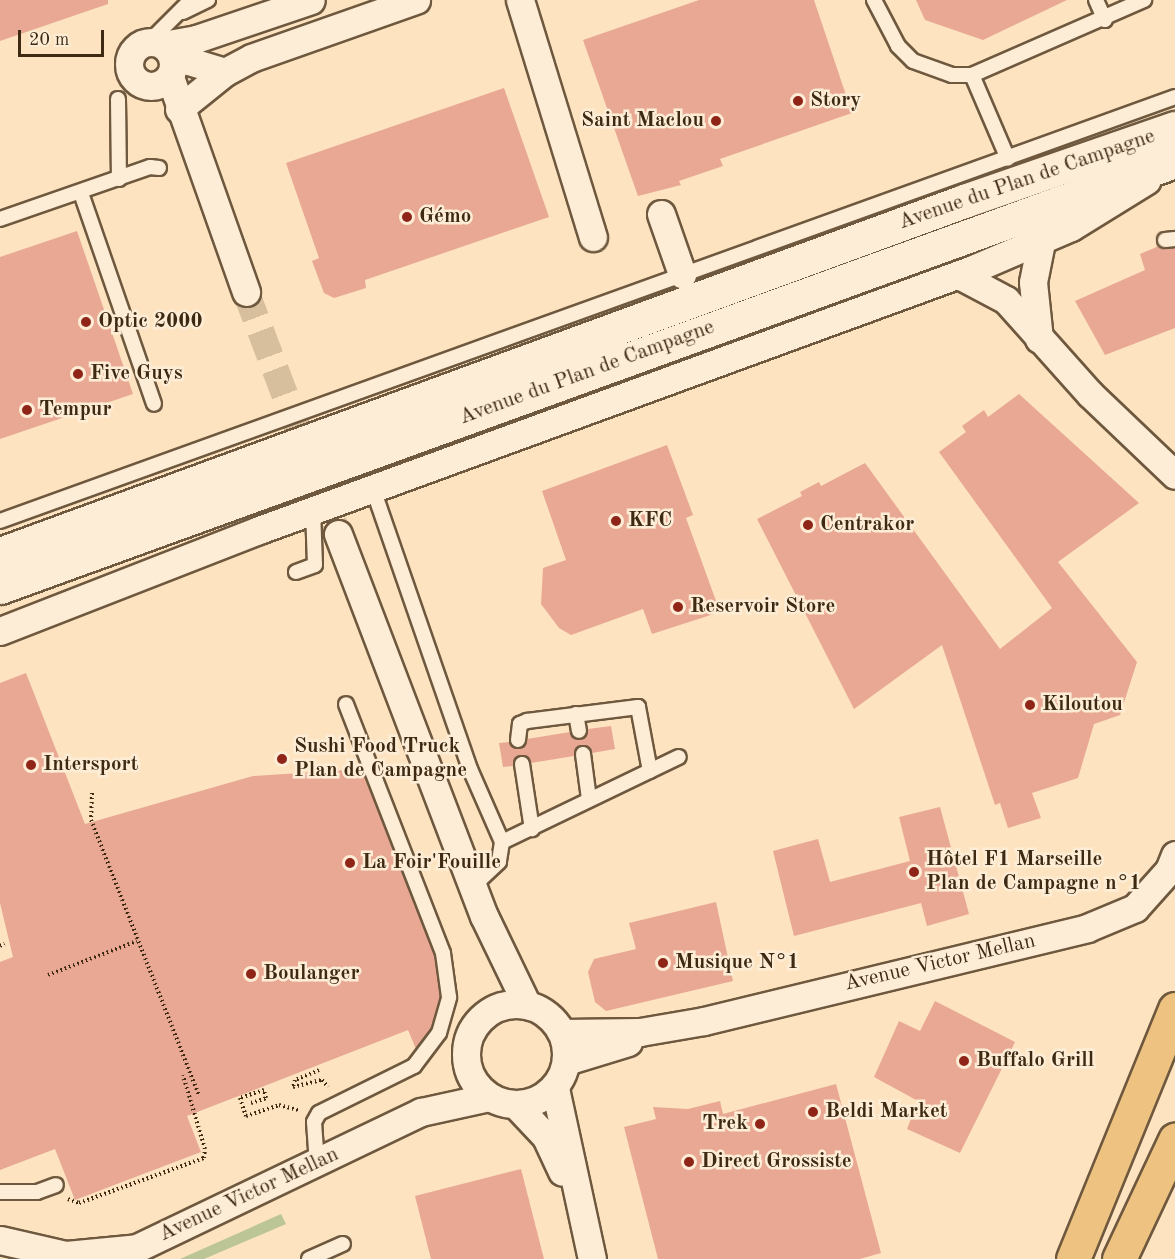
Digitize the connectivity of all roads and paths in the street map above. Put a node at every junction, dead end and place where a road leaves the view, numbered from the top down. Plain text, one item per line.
1 (191, 0) edge
2 (208, 0) edge
3 (311, 0) edge
4 (416, 0) edge
5 (520, 0) edge
6 (874, 0) edge
7 (1096, 0) edge
8 (1144, 0) edge
9 (178, 14) junction
10 (1105, 20) junction
11 (161, 61) junction
12 (225, 72) junction
13 (972, 75) junction
14 (1175, 97) edge
15 (118, 99) dead end
16 (179, 109) junction
17 (1175, 128) edge
18 (1008, 159) junction
19 (1175, 161) edge
20 (159, 168) dead end
21 (933, 168) dead end
22 (119, 178) junction
23 (81, 193) junction
24 (662, 214) dead end
25 (951, 214) junction
26 (0, 219) edge
27 (593, 237) dead end
28 (1041, 242) junction
29 (966, 272) junction
30 (682, 274) junction
31 (246, 292) tunnel mouth
32 (1040, 340) junction
33 (352, 385) junction
34 (154, 404) dead end
35 (377, 463) junction
36 (1175, 475) edge
37 (313, 510) junction
38 (0, 520) edge
39 (338, 534) tunnel mouth
40 (0, 554) edge
41 (296, 572) dead end
42 (0, 587) edge
43 (0, 631) edge
44 (346, 704) dead end
45 (576, 714) junction
46 (579, 731) dead end
47 (518, 740) dead end
48 (583, 754) dead end
49 (679, 757) dead end
50 (522, 764) dead end
51 (650, 771) junction
52 (92, 793) dead end
53 (590, 800) junction
54 (532, 829) junction
55 (502, 842) junction
56 (1175, 855) edge
57 (473, 886) junction
58 (484, 916) junction
59 (137, 941) junction
60 (48, 975) dead end
61 (527, 1005) junction
62 (1175, 1009) edge
63 (480, 1020) junction
64 (678, 1027) junction
65 (562, 1032) junction
66 (466, 1060) junction
67 (566, 1061) junction
68 (319, 1070) dead end
69 (183, 1075) dead end
70 (318, 1082) dead end
71 (555, 1088) junction
72 (199, 1096) dead end
73 (489, 1097) junction
74 (251, 1103) dead end
75 (516, 1105) junction
76 (421, 1112) junction
77 (316, 1117) junction
78 (1175, 1140) edge
79 (317, 1164) junction
80 (56, 1185) joint
81 (0, 1192) edge
82 (584, 1228) junction
83 (0, 1240) edge
84 (343, 1244) dead end
85 (94, 1257) edge
86 (309, 1259) edge
87 (592, 1259) edge
88 (1073, 1259) edge
89 (1119, 1259) edge

1 - 9 lane
2 - 9 lane
3 - 11 street
4 - 12 street
5 - 27 street
6 - 13 lane
7 - 10 lane
8 - 10 lane
9 - 11 lane
10 - 13 lane
11 - 12 street
11 - 16 street
12 - 16 street
13 - 18 lane
14 - 18 lane
15 - 22 lane
16 - 31 street
17 - 25 main road, Avenue du Plan de Campagne
18 - 25 lane
19 - 25 main road, Avenue du Plan de Campagne
19 - 28 street
20 - 22 lane
21 - 25 lane
22 - 23 lane
23 - 26 lane
23 - 34 lane
24 - 30 street
25 - 29 lane
25 - 30 lane
25 - 35 main road, Avenue du Plan de Campagne
28 - 29 street
28 - 32 street
29 - 32 street
29 - 35 street
30 - 33 lane
32 - 36 street
33 - 35 lane
33 - 38 lane
35 - 37 street
35 - 40 main road, Avenue du Plan de Campagne
35 - 42 main road, Avenue du Plan de Campagne
35 - 55 lane
37 - 41 lane
37 - 43 street
39 - 57 street
44 - 77 lane
45 - 46 lane
45 - 47 lane
45 - 51 lane
48 - 53 lane
49 - 51 lane
50 - 54 lane
51 - 53 lane
52 - 59 path
53 - 54 lane
54 - 55 lane
55 - 57 lane
56 - 64 street, Avenue Victor Mellan
57 - 58 street
58 - 61 street
58 - 63 street
59 - 60 path
59 - 72 path
61 - 63 street
61 - 65 street
62 - 88 highway
63 - 66 street
64 - 65 street, Avenue Victor Mellan
64 - 67 street, Avenue Victor Mellan
65 - 67 street
66 - 73 street
66 - 76 street, Avenue Victor Mellan
67 - 71 street
68 - 70 path
69 - 80 path
71 - 75 street
71 - 82 street
73 - 75 street
73 - 76 street, Avenue Victor Mellan
74 - 77 path
75 - 82 street
76 - 79 street, Avenue Victor Mellan
77 - 79 lane
78 - 89 highway
79 - 85 street, Avenue Victor Mellan
80 - 81 lane
82 - 87 street
83 - 85 street, Avenue Victor Mellan
84 - 86 lane

